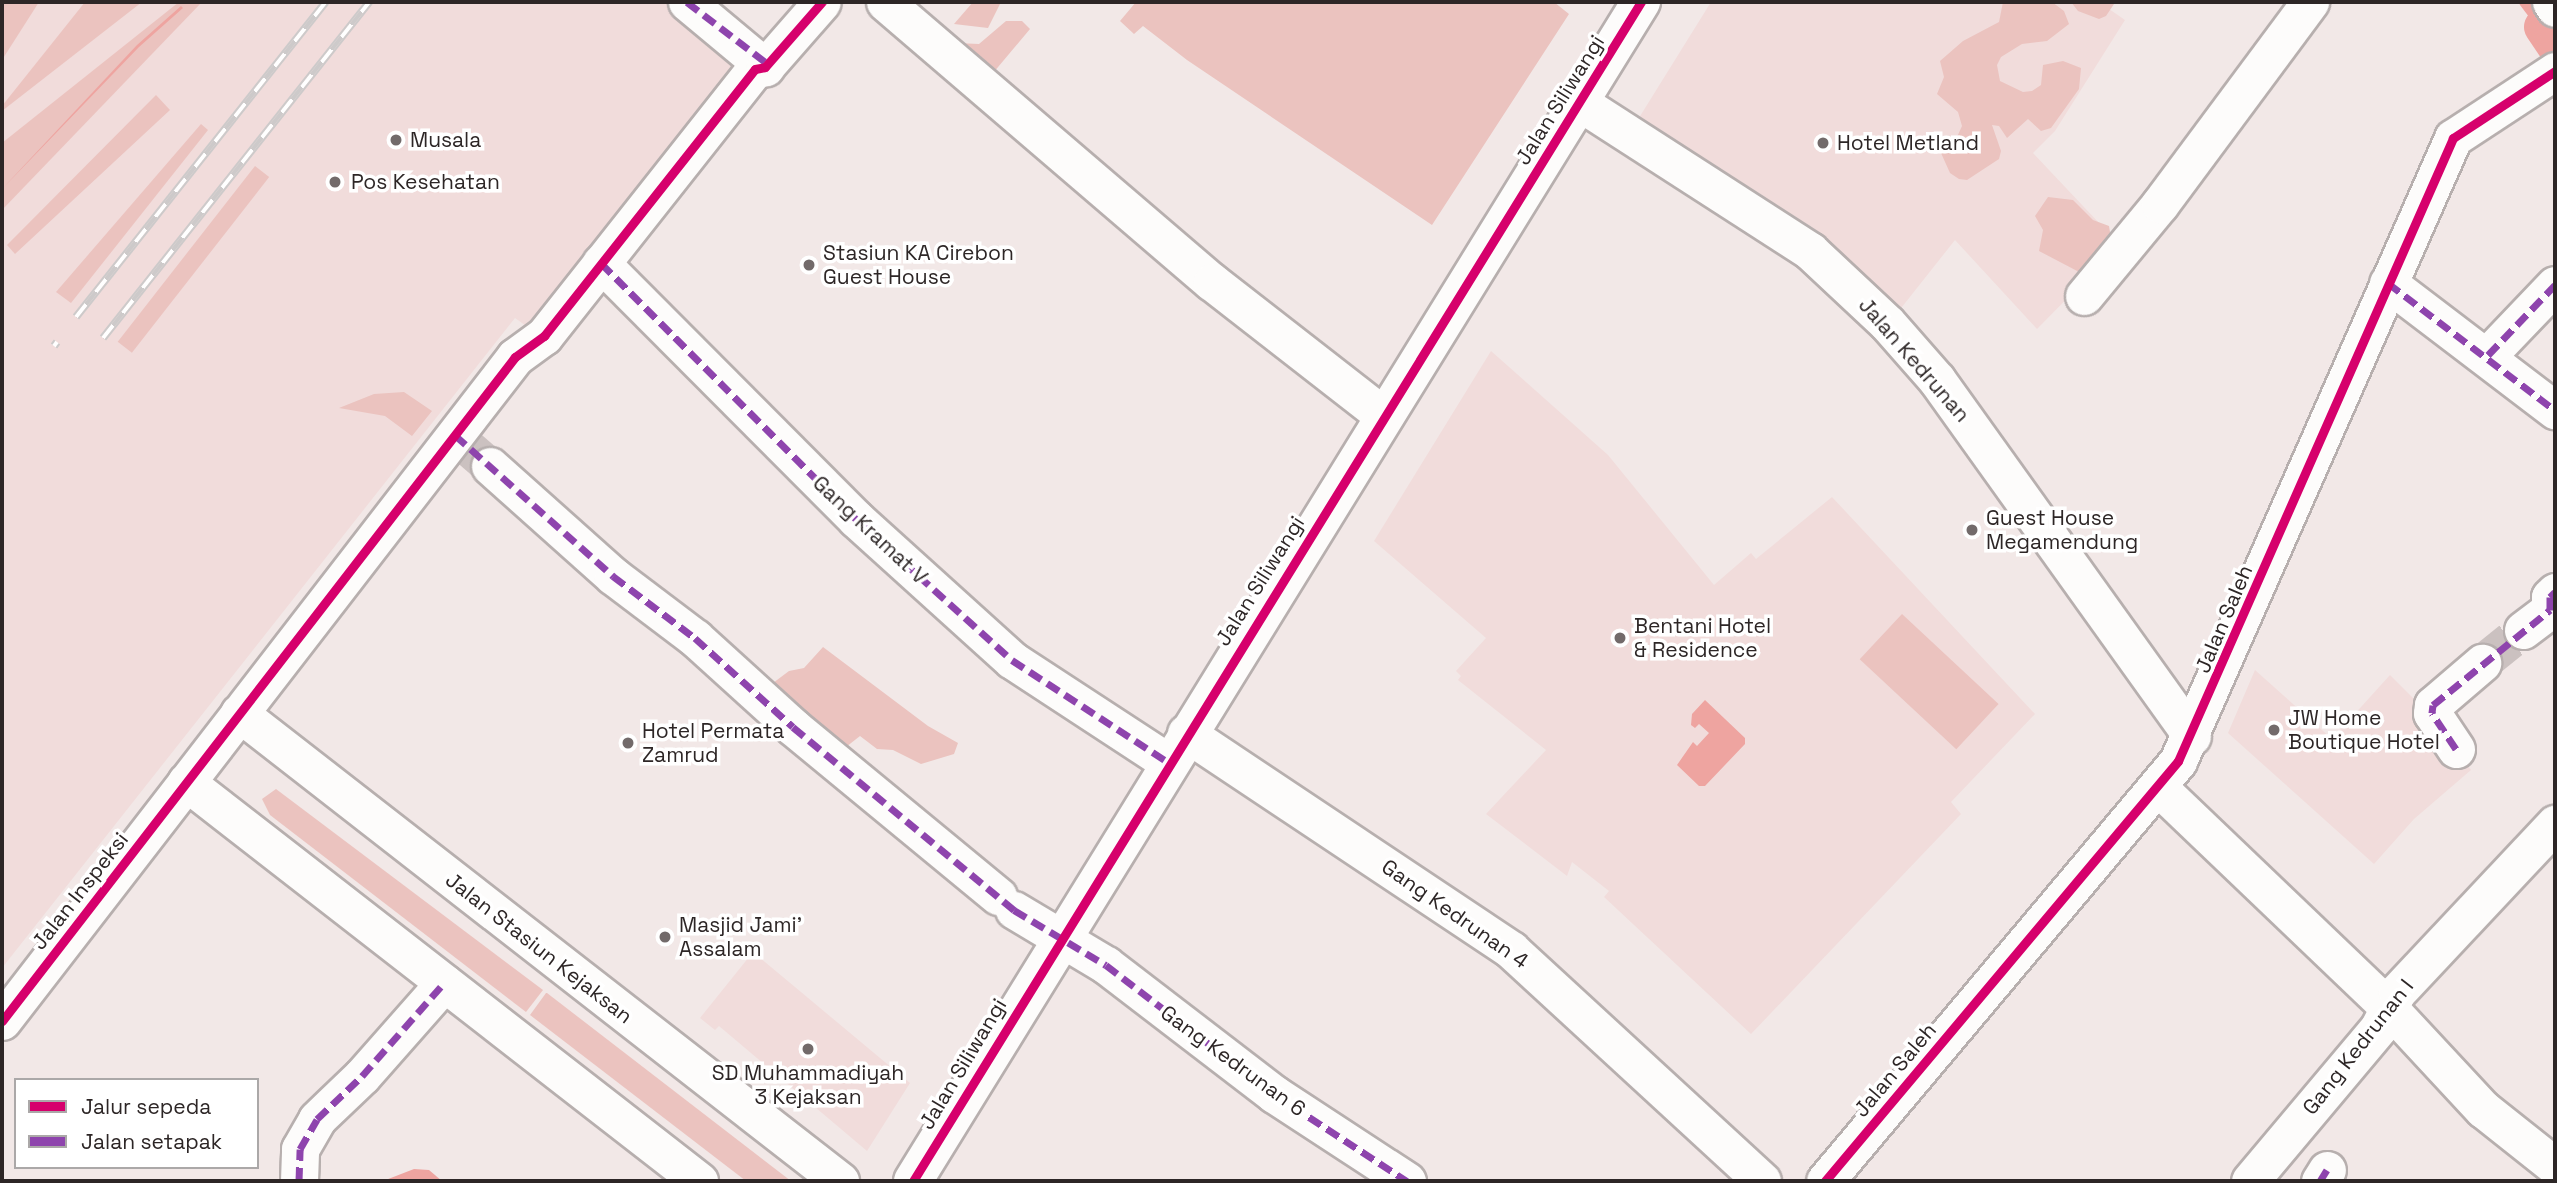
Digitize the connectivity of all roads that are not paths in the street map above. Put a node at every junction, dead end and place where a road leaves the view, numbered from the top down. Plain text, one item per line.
1 (687, 2) edge
2 (822, 2) edge
3 (885, 2) edge
4 (1641, 2) edge
5 (2310, 2) edge
6 (2551, 2) edge
7 (2555, 8) edge
8 (765, 67) junction
9 (2555, 71) edge
10 (1579, 102) junction
11 (601, 263) junction
12 (2388, 283) junction
13 (2555, 285) edge
14 (2084, 296) dead end
15 (2488, 355) junction
16 (2555, 410) edge
17 (1384, 416) junction
18 (471, 449) junction
19 (2555, 592) edge
20 (2523, 631) tunnel mouth
21 (2482, 663) tunnel mouth
22 (239, 713) junction
23 (2192, 736) junction
24 (1177, 748) junction
25 (2456, 749) dead end
26 (186, 782) junction
27 (2158, 787) junction
28 (2555, 824) edge
29 (1061, 938) junction
30 (444, 983) junction
31 (2389, 1008) junction
32 (2, 1021) edge
33 (2555, 1166) edge
34 (299, 1181) edge
35 (699, 1181) edge
36 (839, 1181) edge
37 (913, 1181) edge
38 (1407, 1181) edge
39 (1762, 1181) edge
40 (1825, 1181) edge
41 (2250, 1181) edge

1 - 8 street
2 - 8 street, Jalan Inspeksi
3 - 17 street
4 - 10 main road, Jalan Siliwangi
5 - 14 street
6 - 7 street
8 - 11 street, Jalan Inspeksi
9 - 12 street, Jalan Saleh
10 - 17 main road, Jalan Siliwangi
10 - 23 street, Jalan Kedrunan
11 - 18 street, Jalan Inspeksi
11 - 24 street, Gang Kramat V
12 - 15 street
12 - 23 street, Jalan Saleh
13 - 15 street
15 - 16 street
17 - 24 main road, Jalan Siliwangi
18 - 22 street, Jalan Inspeksi
18 - 29 street, Gang Kedrunan 6
19 - 20 street
21 - 25 street
22 - 26 street, Jalan Inspeksi
22 - 36 street, Jalan Stasiun Kejaksan
23 - 27 street, Jalan Saleh
24 - 29 main road, Jalan Siliwangi
24 - 39 street, Gang Kedrunan 4
26 - 30 street
26 - 32 street, Jalan Inspeksi
27 - 31 street
27 - 40 street, Jalan Saleh
28 - 31 street, Gang Kedrunan I
29 - 37 main road, Jalan Siliwangi
29 - 38 street, Gang Kedrunan 6
30 - 34 street
30 - 35 street
31 - 33 street
31 - 41 street, Gang Kedrunan I

